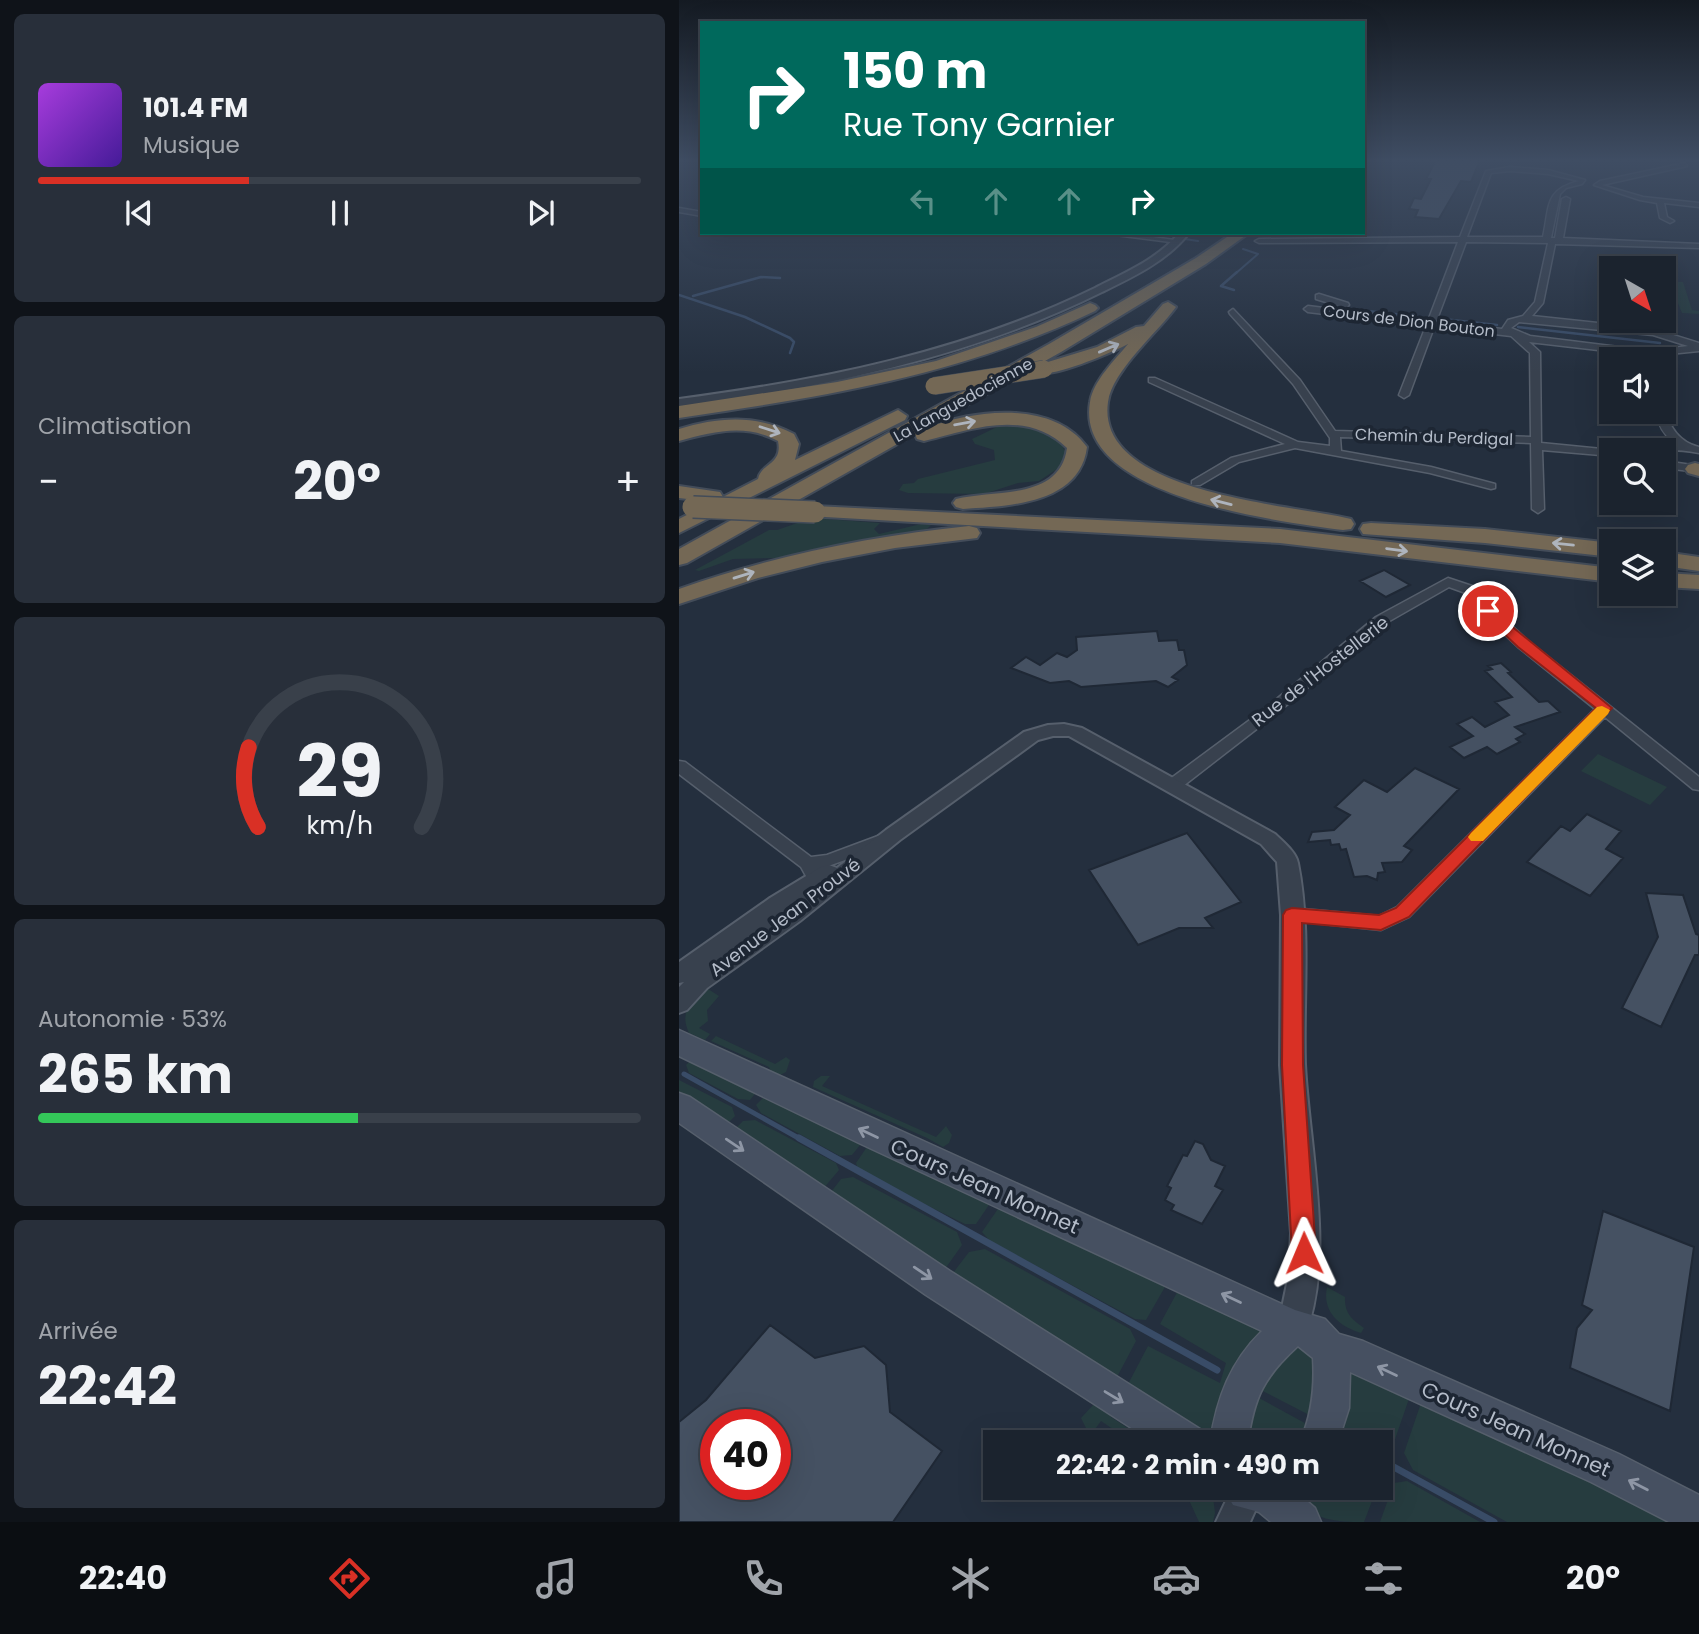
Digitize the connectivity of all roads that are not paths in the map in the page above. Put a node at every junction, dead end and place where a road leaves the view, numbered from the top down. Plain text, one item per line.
1 (1465, 231) edge
2 (1553, 231) edge
3 (1555, 231) edge
4 (1142, 235) edge
5 (1224, 235) edge
6 (1250, 236) edge
7 (1181, 237) edge
8 (1552, 241) junction
9 (1460, 242) junction
10 (1699, 246) edge
11 (1165, 272) junction
12 (1177, 297) junction
13 (1319, 297) dead end
14 (1539, 303) junction
15 (1341, 304) junction
16 (1308, 309) dead end
17 (1325, 311) junction
18 (1233, 313) dead end
19 (1432, 318) junction
20 (1526, 318) junction
21 (1511, 321) junction
22 (1566, 322) junction
23 (1514, 335) junction
24 (1561, 342) junction
25 (1674, 344) junction
26 (1599, 347) edge
27 (1670, 347) edge
28 (1699, 347) edge
29 (1535, 352) junction
30 (1005, 365) junction
31 (1152, 380) dead end
32 (1404, 395) dead end
33 (679, 403) edge
34 (679, 412) edge
35 (679, 420) edge
36 (1662, 424) edge
37 (1663, 427) junction
38 (1333, 434) junction
39 (679, 435) edge
40 (1660, 438) edge
41 (1536, 443) junction
42 (1296, 445) junction
43 (1685, 446) junction
44 (1676, 447) edge
45 (1335, 450) junction
46 (1599, 451) edge
47 (1698, 459) edge
48 (1676, 462) edge
49 (1196, 482) dead end
50 (1492, 486) dead end
51 (749, 490) junction
52 (682, 500) edge
53 (914, 506) junction
54 (823, 507) junction
55 (1538, 509) dead end
56 (1098, 526) junction
57 (679, 527) edge
58 (1373, 529) junction
59 (679, 543) edge
60 (1599, 549) edge
61 (679, 558) edge
62 (1676, 561) edge
63 (1699, 564) edge
64 (679, 572) edge
65 (1599, 574) edge
66 (1676, 581) edge
67 (1699, 582) edge
68 (679, 597) edge
69 (1605, 708) junction
70 (679, 766) edge
71 (1699, 785) edge
72 (1172, 786) junction
73 (890, 837) junction
74 (812, 872) junction
75 (1292, 915) junction
76 (679, 974) edge
77 (679, 1003) edge
78 (679, 1042) edge
79 (679, 1106) edge
80 (1293, 1327) junction
81 (1330, 1350) junction
82 (1168, 1430) edge
83 (1230, 1430) edge
84 (1325, 1430) edge
85 (1260, 1500) edge
86 (1699, 1516) edge
87 (1301, 1522) edge

1 - 9 street
2 - 8 street
3 - 8 street
4 - 7 street
5 - 11 highway, La Languedocienne
6 - 9 street
6 - 12 highway
6 - 61 highway, La Languedocienne
7 - 33 street
8 - 9 street
8 - 10 street
8 - 14 street
9 - 19 street
11 - 30 highway, La Languedocienne
11 - 34 highway
35 -> 12 highway, bridge
58 -> 12 highway
13 - 15 street, Cours de Dion Bouton
14 - 20 street
14 - 22 street
15 - 17 street
15 - 19 street, Cours de Dion Bouton
16 - 17 street, Cours de Dion Bouton
17 - 19 street, Cours de Dion Bouton
18 - 38 street
19 - 21 street, Cours de Dion Bouton
19 - 23 street, Cours de Dion Bouton
19 - 32 street
20 - 21 street, Cours de Dion Bouton
20 - 22 street, Cours de Dion Bouton
21 - 23 street
22 - 25 street, Cours de Dion Bouton
23 - 24 street, Cours de Dion Bouton
23 - 29 street
24 - 26 street, Cours de Dion Bouton
24 - 29 street
25 - 27 street
25 - 28 street
29 - 41 street
30 - 51 highway
30 - 59 highway, La Languedocienne
31 - 42 street
36 - 37 street
37 - 40 street
37 - 43 street
38 - 41 street, Chemin du Perdigal
38 - 45 street
39 -> 51 highway
41 - 46 street, Chemin du Perdigal
41 - 55 street
42 - 45 street
42 - 49 street
43 - 44 street
43 - 47 street
45 - 50 street
47 - 48 street
51 - 57 highway
52 - 54 highway, bridge
52 - 54 highway
53 - 54 highway
53 - 58 highway
64 -> 53 highway
54 - 56 highway
56 -> 65 highway
68 -> 56 highway
60 -> 58 highway
62 - 63 highway
66 - 67 highway
69 - 71 street, Rue de l'Hostellerie
69 - 72 street, Rue de l'Hostellerie
69 - 75 street
70 - 74 street
72 - 73 street, Avenue Jean Prouvé
72 - 75 street
73 - 74 street, Avenue Jean Prouvé
73 - 77 street, Avenue Jean Prouvé
74 - 76 street, Avenue Jean Prouvé
75 - 80 street
80 -> 78 main road, Cours Jean Monnet
79 -> 82 main road
80 - 81 main road
80 - 83 main road
81 - 84 main road
86 -> 81 main road, Cours Jean Monnet
85 - 87 main road

